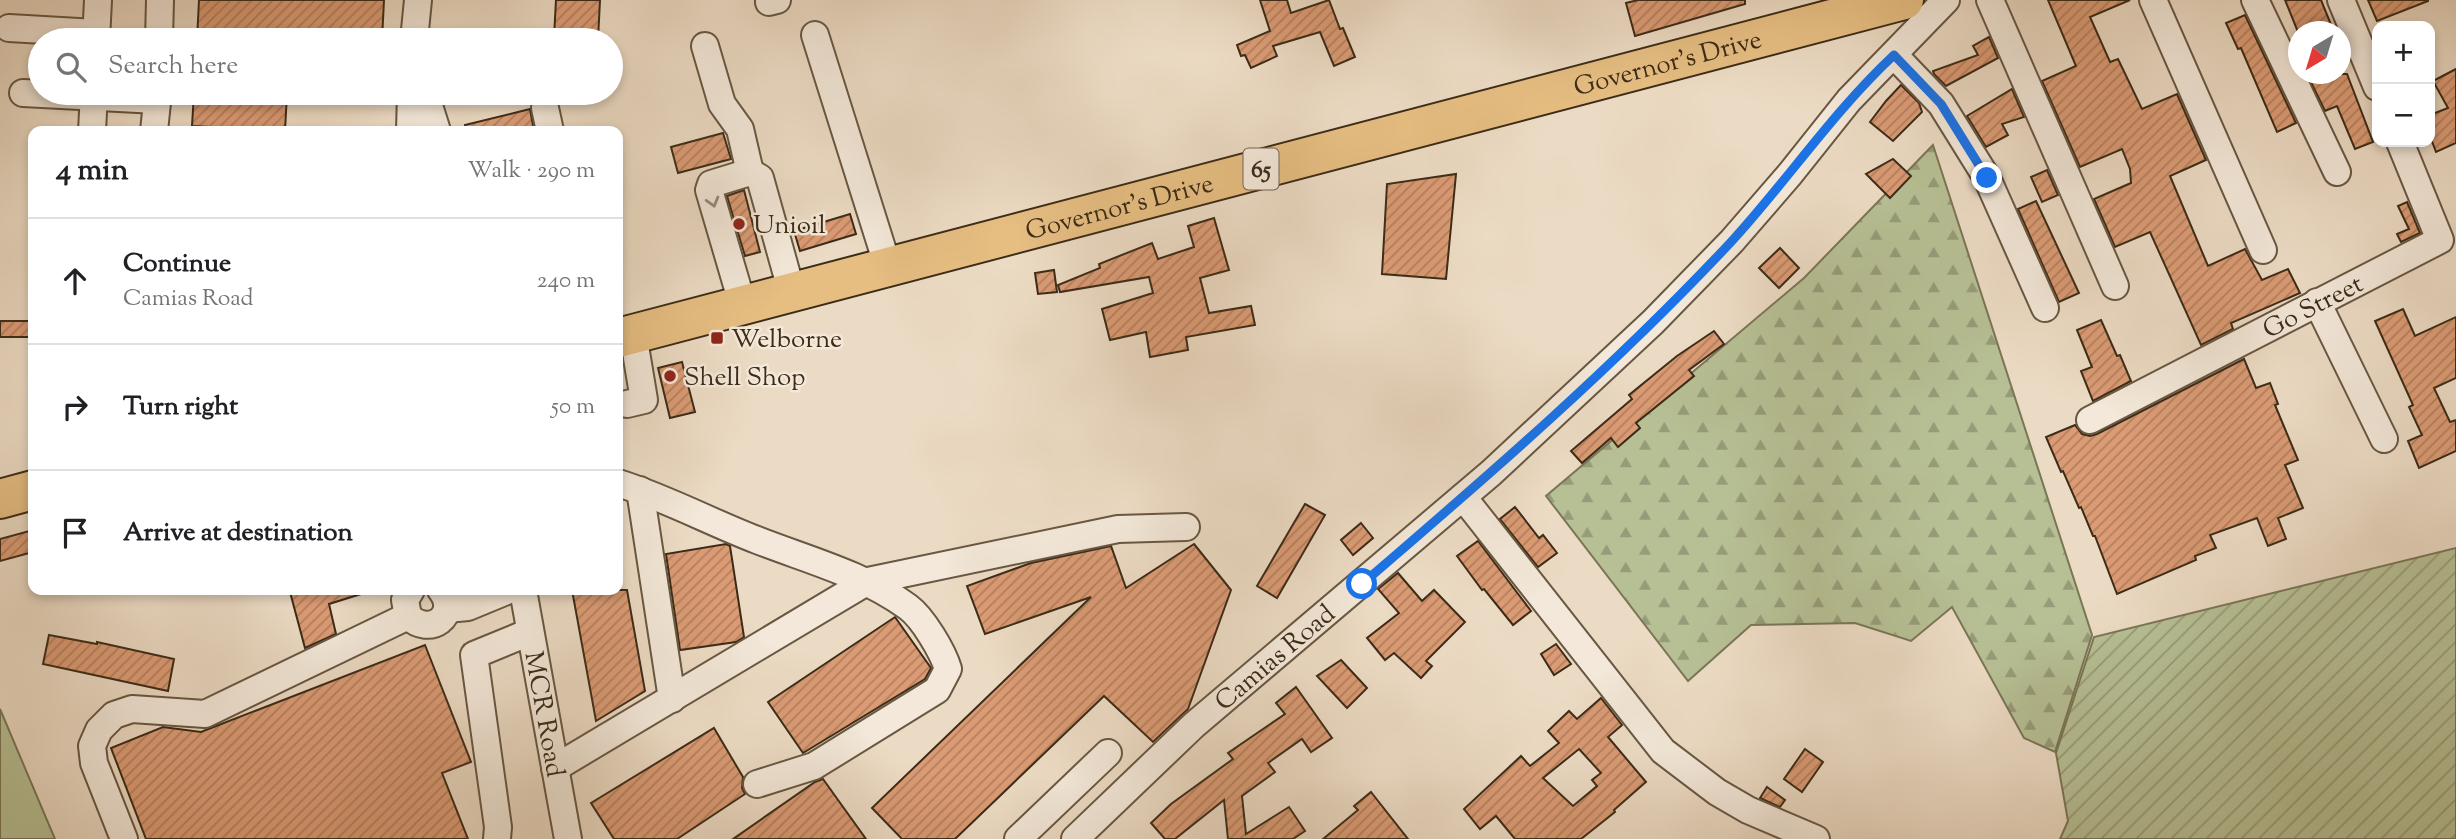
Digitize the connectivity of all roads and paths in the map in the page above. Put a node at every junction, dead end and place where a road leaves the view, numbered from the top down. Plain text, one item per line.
1 (98, 0) edge
2 (160, 0) edge
3 (418, 0) edge
4 (1904, 0) edge
5 (1946, 0) edge
6 (1990, 0) edge
7 (2152, 0) edge
8 (2255, 0) edge
9 (2341, 0) edge
10 (9, 28) dead end
11 (96, 28) edge
12 (159, 28) edge
13 (415, 28) edge
14 (28, 30) edge
15 (815, 35) dead end
16 (705, 46) dead end
17 (1894, 55) junction
18 (2376, 84) edge
19 (23, 93) dead end
20 (28, 93) edge
21 (93, 105) edge
22 (157, 105) edge
23 (411, 105) edge
24 (429, 105) edge
25 (92, 126) edge
26 (155, 126) edge
27 (410, 126) edge
28 (435, 126) edge
29 (2402, 147) edge
30 (750, 172) junction
31 (2337, 172) dead end
32 (2263, 250) dead end
33 (888, 267) junction
34 (2115, 286) dead end
35 (792, 293) junction
36 (2317, 302) junction
37 (743, 306) junction
38 (2045, 308) dead end
39 (625, 336) edge
40 (627, 404) dead end
41 (2090, 420) dead end
42 (2384, 439) dead end
43 (629, 486) edge
44 (28, 491) edge
45 (1463, 497) junction
46 (0, 499) edge
47 (1186, 527) dead end
48 (868, 581) junction
49 (408, 595) edge
50 (497, 595) edge
51 (524, 595) edge
52 (444, 600) edge
53 (408, 616) junction
54 (530, 632) junction
55 (671, 699) junction
56 (1108, 753) dead end
57 (555, 768) junction
58 (757, 784) dead end
59 (124, 839) edge
60 (497, 839) edge
61 (568, 839) edge
62 (1018, 839) edge
63 (1075, 839) edge
64 (1816, 839) edge

1 - 11 street
2 - 12 street
3 - 13 street
4 - 33 highway, Governor's Drive / 65
5 - 17 street, Camias Road
6 - 34 street
7 - 32 street
8 - 31 street
9 - 18 street
10 - 14 street
15 - 33 street
16 - 30 street
17 - 38 street
17 - 45 street, Camias Road
19 - 20 street
21 - 25 street
22 - 26 street
23 - 27 street
24 - 28 street
29 - 36 street, Go Street
30 - 35 street
30 -> 37 street
33 - 35 highway, Governor's Drive / 65
35 - 37 highway, Governor's Drive / 65
36 - 41 street, Go Street
36 - 42 street
37 - 39 highway, Governor's Drive / 65
39 - 40 street
43 - 48 street
43 - 55 street
44 - 46 highway
45 - 63 street, Camias Road
45 - 64 street
47 - 48 street
48 - 55 street
48 - 58 street
49 - 53 street
50 - 52 street
51 - 54 street, MCR Road
52 - 53 street
53 - 59 street
54 - 57 street, MCR Road
54 - 60 street
55 - 57 street
56 - 62 street
57 - 61 street, MCR Road

